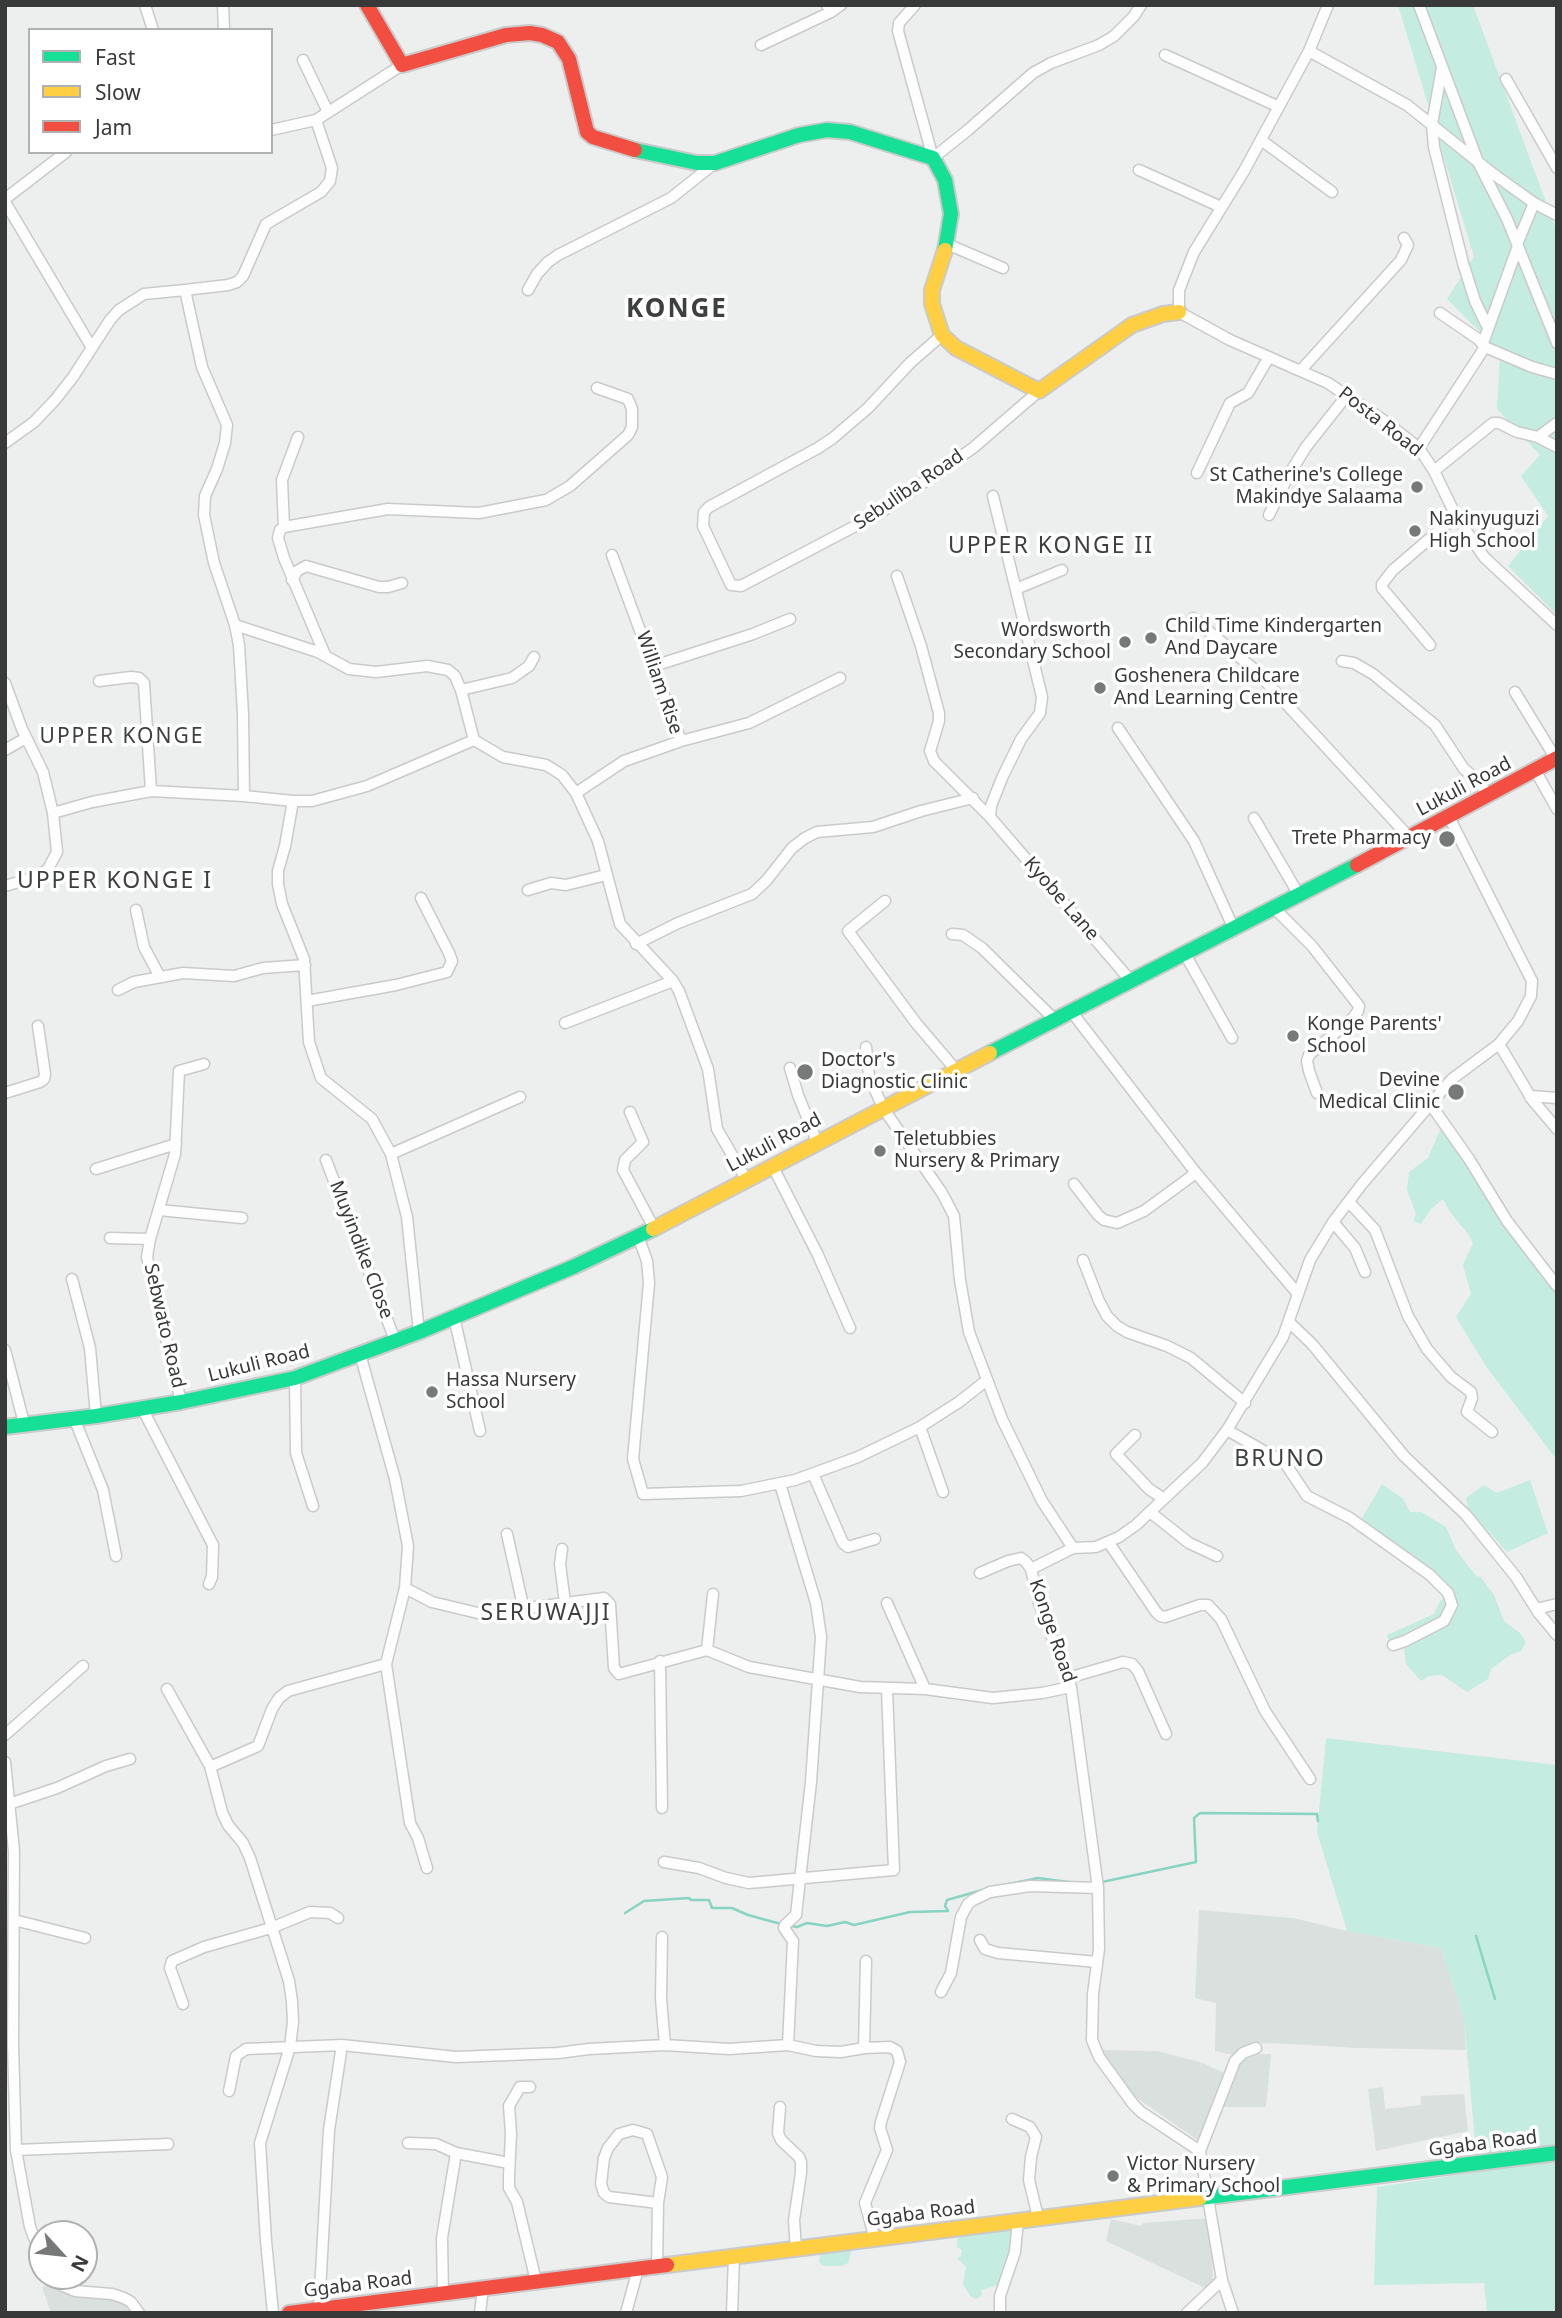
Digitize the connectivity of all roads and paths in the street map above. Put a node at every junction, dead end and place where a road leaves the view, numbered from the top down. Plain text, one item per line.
1 (145, 5) edge
2 (223, 5) edge
3 (367, 5) edge
4 (841, 5) edge
5 (915, 5) edge
6 (1141, 5) edge
7 (1328, 5) edge
8 (1419, 5) edge
9 (829, 9) edge
10 (152, 28) edge
11 (224, 28) edge
12 (761, 46) dead end
13 (1309, 51) junction
14 (1164, 55) dead end
15 (303, 60) dead end
16 (402, 65) junction
17 (1442, 67) junction
18 (1506, 79) dead end
19 (1277, 106) junction
20 (328, 112) junction
21 (316, 120) junction
22 (1432, 124) junction
23 (273, 130) edge
24 (1261, 140) junction
25 (63, 154) edge
26 (933, 158) junction
27 (1478, 162) junction
28 (715, 163) junction
29 (1557, 168) edge
30 (1139, 170) dead end
31 (1332, 192) dead end
32 (5, 200) edge
33 (1534, 204) junction
34 (1222, 207) junction
35 (1556, 214) edge
36 (1404, 238) dead end
37 (947, 244) junction
38 (1517, 245) junction
39 (1003, 268) dead end
40 (185, 290) junction
41 (528, 290) dead end
42 (1179, 312) junction
43 (1440, 313) dead end
44 (1488, 328) junction
45 (942, 335) junction
46 (1557, 343) edge
47 (1484, 345) junction
48 (92, 348) junction
49 (1269, 357) junction
50 (1301, 370) junction
51 (1557, 374) edge
52 (597, 388) dead end
53 (1039, 391) junction
54 (1348, 394) junction
55 (1557, 423) edge
56 (1538, 436) junction
57 (298, 437) dead end
58 (5, 443) edge
59 (1557, 447) edge
60 (1419, 448) junction
61 (1434, 471) junction
62 (1197, 473) dead end
63 (993, 496) dead end
64 (1269, 515) dead end
65 (1456, 516) junction
66 (284, 527) junction
67 (611, 555) dead end
68 (1062, 570) dead end
69 (897, 576) dead end
70 (292, 580) junction
71 (402, 583) dead end
72 (1016, 589) junction
73 (1193, 618) dead end
74 (790, 619) dead end
75 (235, 625) junction
76 (1557, 625) edge
77 (1430, 645) dead end
78 (325, 655) junction
79 (534, 657) dead end
80 (1342, 661) dead end
81 (654, 666) junction
82 (840, 678) dead end
83 (99, 681) dead end
84 (5, 683) edge
85 (461, 690) junction
86 (1515, 692) dead end
87 (1118, 728) dead end
88 (26, 738) junction
89 (474, 740) junction
90 (681, 741) junction
91 (7, 748) edge
92 (1557, 759) edge
93 (1535, 770) junction
94 (151, 791) junction
95 (576, 793) junction
96 (244, 796) junction
97 (1488, 796) junction
98 (973, 798) junction
99 (293, 801) junction
100 (1557, 810) edge
101 (53, 813) junction
102 (990, 817) junction
103 (1449, 817) junction
104 (1254, 818) dead end
105 (1410, 838) junction
106 (606, 875) junction
107 (5, 886) edge
108 (528, 890) dead end
109 (1299, 895) junction
110 (421, 898) dead end
111 (885, 901) dead end
112 (1274, 908) junction
113 (135, 910) dead end
114 (1234, 929) junction
115 (951, 934) dead end
116 (636, 944) junction
117 (1185, 954) junction
118 (305, 965) junction
119 (160, 977) junction
120 (1130, 980) junction
121 (673, 981) junction
122 (118, 990) dead end
123 (307, 1001) junction
124 (1071, 1011) junction
125 (1055, 1020) junction
126 (565, 1023) dead end
127 (38, 1026) dead end
128 (1232, 1038) dead end
129 (1499, 1044) junction
130 (866, 1047) dead end
131 (204, 1064) dead end
132 (790, 1068) dead end
133 (956, 1070) junction
134 (5, 1093) edge
135 (1317, 1093) dead end
136 (1530, 1096) junction
137 (520, 1097) dead end
138 (1557, 1098) edge
139 (1431, 1105) junction
140 (883, 1108) junction
141 (630, 1112) dead end
142 (1557, 1129) edge
143 (817, 1142) junction
144 (176, 1144) junction
145 (391, 1154) junction
146 (326, 1160) dead end
147 (772, 1166) junction
148 (96, 1170) dead end
149 (1196, 1173) junction
150 (746, 1179) junction
151 (1074, 1184) dead end
152 (1349, 1202) junction
153 (159, 1210) junction
154 (242, 1218) dead end
155 (1334, 1222) junction
156 (654, 1228) junction
157 (638, 1236) junction
158 (110, 1238) dead end
159 (150, 1239) junction
160 (1083, 1260) dead end
161 (1365, 1272) dead end
162 (72, 1279) dead end
163 (1557, 1286) edge
164 (1298, 1294) junction
165 (454, 1317) junction
166 (1289, 1322) junction
167 (850, 1328) dead end
168 (419, 1332) junction
169 (395, 1340) junction
170 (5, 1350) edge
171 (360, 1354) junction
172 (295, 1378) junction
173 (987, 1380) junction
174 (181, 1402) junction
175 (1245, 1403) junction
176 (142, 1408) junction
177 (96, 1416) junction
178 (74, 1418) junction
179 (24, 1423) junction
180 (5, 1427) edge
181 (920, 1427) junction
182 (1227, 1430) junction
183 (480, 1431) dead end
184 (1492, 1432) dead end
185 (1135, 1435) dead end
186 (813, 1474) junction
187 (780, 1484) junction
188 (943, 1492) dead end
189 (1164, 1499) junction
190 (313, 1506) dead end
191 (1150, 1512) junction
192 (507, 1534) dead end
193 (875, 1539) dead end
194 (1109, 1543) junction
195 (1073, 1548) junction
196 (562, 1549) dead end
197 (116, 1556) dead end
198 (1217, 1556) dead end
199 (1031, 1569) junction
200 (980, 1573) dead end
201 (209, 1584) dead end
202 (405, 1588) junction
203 (713, 1594) dead end
204 (565, 1603) junction
205 (887, 1604) dead end
206 (1557, 1604) edge
207 (1536, 1609) junction
208 (524, 1611) junction
209 (1557, 1635) edge
210 (1393, 1645) dead end
211 (707, 1650) junction
212 (660, 1661) junction
213 (386, 1664) junction
214 (83, 1666) dead end
215 (819, 1681) junction
216 (1070, 1683) junction
217 (167, 1689) dead end
218 (887, 1689) junction
219 (925, 1689) junction
220 (1166, 1734) dead end
221 (5, 1735) edge
222 (130, 1759) dead end
223 (5, 1762) edge
224 (210, 1767) junction
225 (1310, 1779) dead end
226 (9, 1804) junction
227 (662, 1808) dead end
228 (664, 1862) dead end
229 (427, 1868) dead end
230 (800, 1877) junction
231 (1098, 1888) junction
232 (338, 1918) dead end
233 (14, 1920) junction
234 (271, 1928) junction
235 (662, 1937) dead end
236 (85, 1938) dead end
237 (979, 1940) dead end
238 (866, 1961) dead end
239 (1097, 1962) junction
240 (941, 1992) dead end
241 (183, 2004) dead end
242 (9, 2045) edge
243 (342, 2045) junction
244 (665, 2045) junction
245 (788, 2045) junction
246 (290, 2047) junction
247 (864, 2048) junction
248 (1256, 2048) dead end
249 (530, 2087) dead end
250 (229, 2091) dead end
251 (780, 2107) dead end
252 (1012, 2119) dead end
253 (408, 2143) dead end
254 (168, 2144) dead end
255 (16, 2150) junction
256 (1200, 2151) junction
257 (456, 2153) junction
258 (1557, 2154) edge
259 (509, 2163) junction
260 (1209, 2198) junction
261 (657, 2203) junction
262 (1038, 2217) junction
263 (29, 2220) edge
264 (1018, 2220) junction
265 (875, 2239) junction
266 (796, 2249) junction
267 (734, 2256) junction
268 (657, 2266) junction
269 (638, 2269) junction
270 (1222, 2280) junction
271 (536, 2281) junction
272 (482, 2288) junction
273 (73, 2290) edge
274 (443, 2294) junction
275 (319, 2309) junction
276 (139, 2313) edge
277 (273, 2313) edge
278 (289, 2313) edge
279 (480, 2313) edge
280 (625, 2313) edge
281 (732, 2313) edge
282 (1000, 2313) edge
283 (1187, 2313) edge
284 (1233, 2313) edge

1 - 10 street
2 - 11 street
3 - 16 street
4 - 9 street
5 - 26 street
6 - 26 street
7 - 13 street
8 - 17 street
9 - 12 street
13 - 19 street
13 - 22 street
14 - 19 street
15 - 20 street
16 - 20 street
16 - 28 street
17 - 22 street
17 - 27 street
18 - 29 street
19 - 24 street
20 - 21 street
21 - 23 street
21 - 40 street
22 - 27 street
22 - 44 street
24 - 31 street
24 - 34 street
25 - 32 street
26 - 28 street
26 - 37 street
27 - 33 street
27 - 38 street
28 - 41 street
30 - 34 street
32 - 48 street
33 - 35 street
33 - 38 street
34 - 42 street
36 - 50 street
37 - 39 street
37 - 45 street
38 - 44 street
38 - 46 street
40 - 48 street
40 - 75 street
42 - 49 street, Posta Road
42 - 53 street
43 - 47 street
44 - 47 street
45 - 53 street
45 - 53 street, Sebuliba Road
47 - 51 street
47 - 60 street
48 - 58 street
49 - 50 street, Posta Road
49 - 62 street
50 - 54 street, Posta Road
52 - 66 street
54 - 60 street, Posta Road
54 - 64 street
55 - 56 street
56 - 59 street
56 - 61 street
57 - 66 street
60 - 61 street, Posta Road
61 - 65 street, Posta Road
63 - 72 street
65 - 76 street, Posta Road
65 - 77 street
66 - 70 street
67 - 81 street, William Rise
68 - 72 street
69 - 98 street, Kyobe Lane
70 - 71 street
70 - 78 street
72 - 102 street
73 - 105 street
74 - 81 street
75 - 78 street
75 - 96 street
78 - 85 street
79 - 85 street
80 - 97 street
81 - 90 street, William Rise
82 - 90 street
83 - 94 street
84 - 88 street
85 - 89 street
86 - 92 street
87 - 114 street
88 - 91 street
88 - 101 street
89 - 95 street
89 - 99 street
90 - 95 street, William Rise
92 - 93 street, Lukuli Road
93 - 97 street, Lukuli Road
93 - 100 street
94 - 96 street
94 - 101 street
95 - 106 street
96 - 99 street
97 - 103 street, Lukuli Road
98 - 102 street, Kyobe Lane
98 - 116 street
99 - 118 street
101 - 107 street
102 - 120 street, Kyobe Lane
103 - 105 street, Lukuli Road
103 - 129 street
104 - 109 street
105 - 109 street, Lukuli Road
106 - 108 street
106 - 116 street
109 - 112 street, Lukuli Road
110 - 123 street
111 - 133 street
112 - 114 street, Lukuli Road
112 - 135 street
113 - 119 street
114 - 117 street, Lukuli Road
115 - 125 street
116 - 121 street
117 - 120 street, Lukuli Road
117 - 128 street
118 - 119 street
118 - 123 street
119 - 122 street
120 - 124 street, Lukuli Road
121 - 126 street
121 - 150 street
123 - 145 street
124 - 125 street, Lukuli Road
124 - 149 street
125 - 133 street, Lukuli Road
127 - 134 street
129 - 136 street
129 - 139 street
130 - 140 street
131 - 144 street, Sebwato Road
132 - 143 street
133 - 140 street, Lukuli Road
136 - 138 street
136 - 142 street
137 - 145 street
139 - 152 street
139 - 163 street
140 - 143 street, Lukuli Road
140 - 173 street
141 - 156 street
143 - 147 street, Lukuli Road
144 - 148 street
144 - 153 street, Sebwato Road
145 - 168 street
146 - 169 street, Muyindike Close
147 - 150 street, Lukuli Road
147 - 167 street
149 - 151 street
149 - 164 street
150 - 156 street, Lukuli Road
152 - 155 street
152 - 184 street
153 - 154 street
153 - 159 street, Sebwato Road
155 - 161 street
155 - 164 street
156 - 157 street, Lukuli Road
157 - 165 street, Lukuli Road
157 - 187 street
158 - 159 street
159 - 174 street, Sebwato Road
160 - 175 street
162 - 177 street
164 - 166 street
165 - 168 street, Lukuli Road
165 - 183 street
166 - 175 street
166 - 207 street
168 - 169 street, Lukuli Road
169 - 171 street, Lukuli Road
170 - 179 street
171 - 172 street, Lukuli Road
171 - 202 street
172 - 174 street, Lukuli Road
172 - 190 street
173 - 181 street
173 - 195 street
174 - 176 street, Lukuli Road
175 - 182 street
176 - 177 street, Lukuli Road
176 - 201 street
177 - 178 street, Lukuli Road
178 - 179 street, Lukuli Road
178 - 197 street
179 - 180 street, Lukuli Road
181 - 186 street
181 - 188 street
182 - 189 street
182 - 210 street
185 - 189 street
186 - 187 street
186 - 193 street
187 - 215 street
189 - 191 street
191 - 194 street
191 - 198 street
192 - 208 street
194 - 195 street, Konge Road
194 - 225 street
195 - 199 street, Konge Road
196 - 204 street
199 - 200 street
199 - 216 street, Konge Road
202 - 208 street
202 - 213 street
203 - 211 street
204 - 208 street
204 - 212 street
205 - 219 street
206 - 207 street
207 - 209 street
211 - 212 street
211 - 215 street
212 - 227 street
213 - 224 street
213 - 229 street
214 - 221 street
215 - 218 street
215 - 230 street
216 - 219 street
216 - 220 street
216 - 231 street, Konge Road
217 - 224 street
218 - 219 street
218 - 230 street
222 - 226 street
223 - 226 street
224 - 234 street
226 - 233 street
228 - 230 street
230 - 245 street
231 - 239 street, Konge Road
231 - 240 street
232 - 234 street
233 - 236 street
233 - 242 street
234 - 241 street
234 - 246 street
235 - 244 street
237 - 239 street
238 - 247 street
239 - 256 street, Konge Road
242 - 255 street
243 - 244 street
243 - 246 street
243 - 275 street
244 - 245 street
245 - 247 street
246 - 250 street
246 - 277 street
247 - 265 street
248 - 256 street
249 - 259 street
251 - 266 street
252 - 262 street
253 - 257 street
254 - 255 street
255 - 263 street
256 - 260 street
257 - 259 street
257 - 274 street
258 - 260 street, Ggaba Road
259 - 271 street
260 - 262 street, Ggaba Road
260 - 270 street
261 - 261 street
261 - 268 street
262 - 264 street, Ggaba Road
264 - 265 street, Ggaba Road
264 - 282 street
265 - 266 street, Ggaba Road
266 - 267 street, Ggaba Road
267 - 268 street, Ggaba Road
267 - 281 street
268 - 269 street, Ggaba Road
269 - 271 street, Ggaba Road
269 - 280 street
270 - 283 street
270 - 284 street
271 - 272 street, Ggaba Road
272 - 274 street, Ggaba Road
272 - 279 street
273 - 276 street
274 - 275 street, Ggaba Road
275 - 278 street, Ggaba Road

